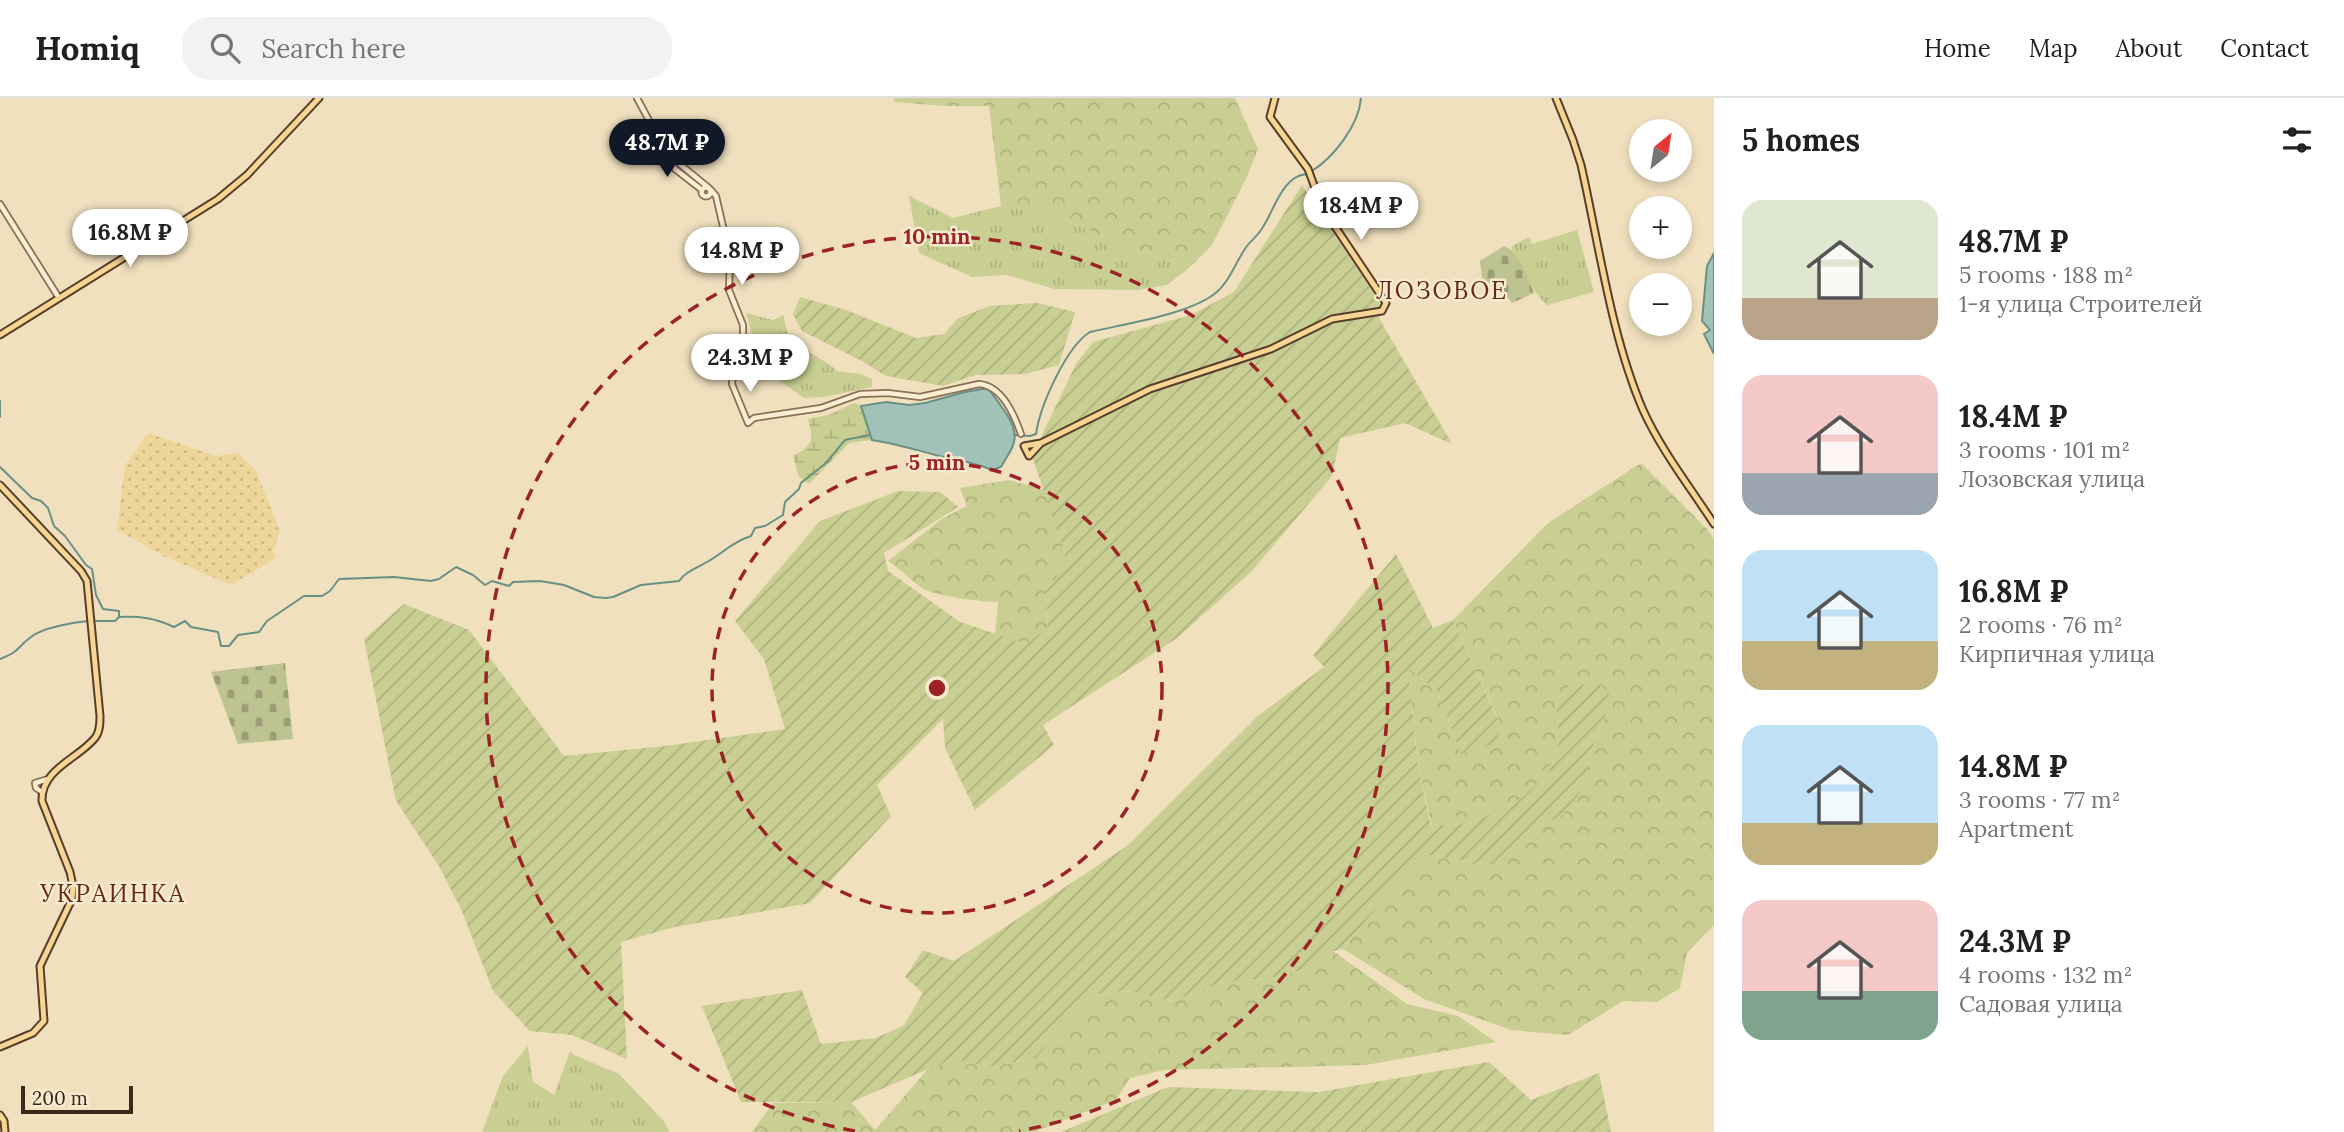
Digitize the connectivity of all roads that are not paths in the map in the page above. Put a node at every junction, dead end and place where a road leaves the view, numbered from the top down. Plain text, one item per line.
1 (319, 98) edge
2 (637, 98) edge
3 (1275, 98) edge
4 (1556, 98) edge
5 (663, 147) junction
6 (710, 189) junction
7 (702, 190) junction
8 (716, 196) junction
9 (707, 197) junction
10 (0, 204) edge
11 (59, 298) junction
12 (0, 335) edge
13 (1021, 434) dead end
14 (1041, 443) junction
15 (0, 485) edge
16 (1714, 524) edge
17 (0, 1047) edge
18 (0, 1115) edge
19 (5, 1132) edge

1 - 11 main road
2 - 5 street
3 - 14 main road
4 - 16 main road
5 - 6 street
5 - 7 street
6 - 7 street
6 - 8 street
6 - 9 street
7 - 9 street
8 - 9 street
8 - 13 street
10 - 11 street
11 - 12 main road
14 - 14 main road
15 - 17 main road
18 - 19 main road

